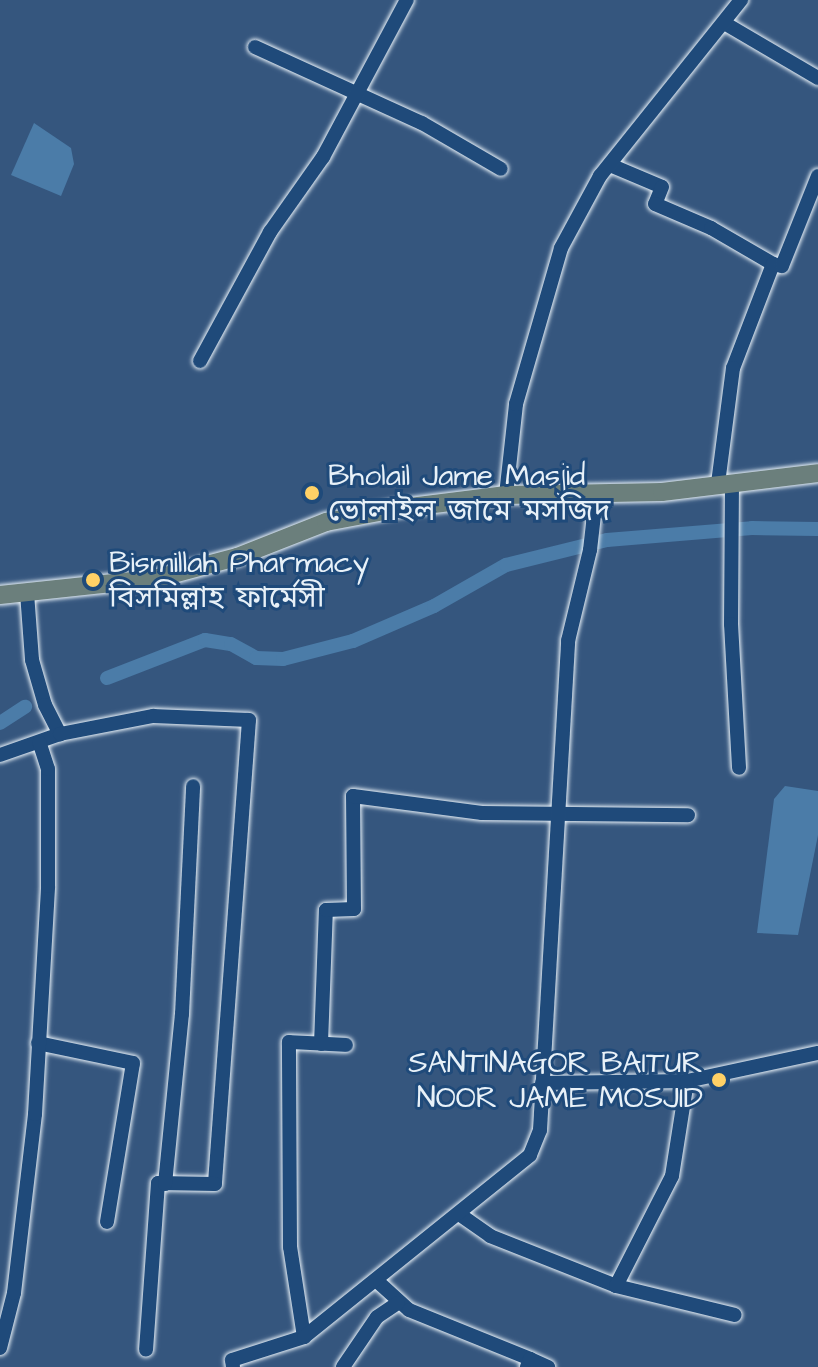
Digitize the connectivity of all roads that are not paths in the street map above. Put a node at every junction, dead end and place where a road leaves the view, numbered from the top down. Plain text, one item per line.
1 (407, 0) edge
2 (741, 0) edge
3 (726, 24) junction
4 (255, 47) dead end
5 (818, 78) edge
6 (360, 93) junction
7 (610, 165) junction
8 (501, 169) dead end
9 (818, 176) edge
10 (773, 264) junction
11 (200, 361) dead end
12 (818, 473) edge
13 (725, 483) junction
14 (506, 495) junction
15 (596, 497) junction
16 (27, 593) junction
17 (0, 595) edge
18 (60, 734) junction
19 (39, 742) junction
20 (0, 755) edge
21 (739, 768) dead end
22 (193, 786) dead end
23 (561, 813) junction
24 (688, 815) dead end
25 (38, 1043) junction
26 (321, 1044) junction
27 (346, 1045) dead end
28 (818, 1053) edge
29 (687, 1081) junction
30 (542, 1083) junction
31 (165, 1184) junction
32 (459, 1214) junction
33 (107, 1222) dead end
34 (377, 1281) junction
35 (616, 1286) junction
36 (398, 1303) junction
37 (735, 1315) dead end
38 (304, 1337) junction
39 (0, 1348) edge
40 (146, 1350) dead end
41 (528, 1363) edge
42 (233, 1367) edge
43 (343, 1367) edge
44 (548, 1367) edge

1 - 6 street
2 - 3 street
3 - 5 street
3 - 7 street
4 - 6 street
6 - 8 street
6 - 11 street
7 - 10 street
7 - 14 street
9 - 10 street
10 - 13 street
12 - 13 main road
13 - 15 main road
13 - 21 street
14 - 15 main road
14 - 16 main road
15 - 23 street
16 - 17 main road
16 - 18 street
18 - 19 street
18 - 31 street
19 - 20 street
19 - 25 street
22 - 31 street
23 - 24 street
23 - 26 street
23 - 30 street
25 - 33 street
25 - 39 street
26 - 27 street
26 - 38 street
28 - 29 street
29 - 30 street
29 - 35 street
30 - 32 street
31 - 40 street
32 - 34 street
32 - 35 street
34 - 36 street
34 - 38 street
35 - 37 street
36 - 41 street
36 - 43 street
38 - 42 street
41 - 44 street

